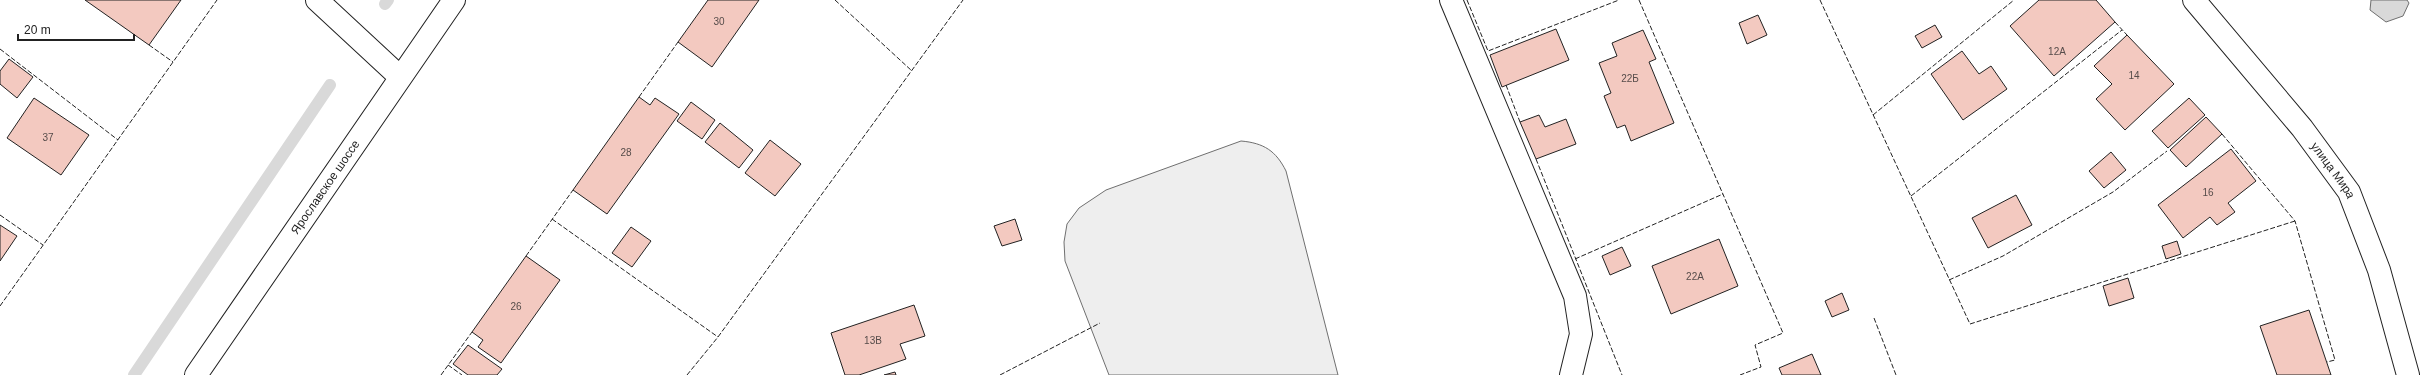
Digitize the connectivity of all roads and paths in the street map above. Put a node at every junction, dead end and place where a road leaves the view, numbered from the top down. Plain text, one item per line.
1 (317, 0) edge
2 (454, 0) edge
3 (1451, 0) edge
4 (2194, 0) edge
5 (400, 77) junction
6 (196, 375) edge
7 (1571, 375) edge
8 (2408, 375) edge

1 - 5 street
2 - 5 street, Ярославское шоссе
3 - 7 street
4 - 8 street, улица Мира
5 - 6 street, Ярославское шоссе

